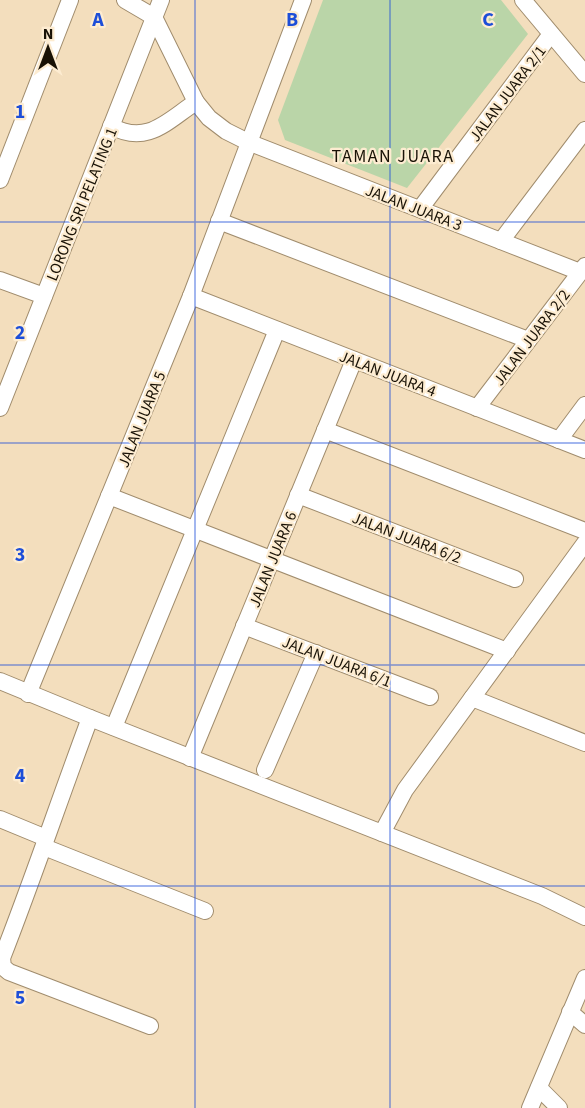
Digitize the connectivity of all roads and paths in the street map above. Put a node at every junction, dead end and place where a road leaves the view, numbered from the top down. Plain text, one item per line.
1 (70, 0) edge
2 (125, 0) edge
3 (161, 0) edge
4 (303, 0) edge
5 (523, 0) edge
6 (154, 17) junction
7 (551, 34) junction
8 (585, 74) edge
9 (196, 102) junction
10 (111, 126) junction
11 (585, 130) edge
12 (248, 142) junction
13 (0, 180) edge
14 (420, 209) junction
15 (219, 220) junction
16 (501, 241) junction
17 (583, 269) edge
18 (0, 280) edge
19 (44, 296) junction
20 (191, 296) junction
21 (277, 330) junction
22 (528, 340) junction
23 (354, 360) junction
24 (585, 405) edge
25 (0, 408) edge
26 (477, 408) junction
27 (325, 430) junction
28 (560, 440) junction
29 (585, 450) edge
30 (298, 495) junction
31 (109, 496) junction
32 (195, 530) junction
33 (585, 531) edge
34 (585, 543) edge
35 (272, 560) junction
36 (515, 579) dead end
37 (244, 626) junction
38 (507, 651) junction
39 (316, 653) junction
40 (0, 681) edge
41 (28, 693) junction
42 (430, 697) dead end
43 (472, 698) junction
44 (90, 718) junction
45 (114, 728) junction
46 (585, 743) edge
47 (190, 758) junction
48 (266, 770) dead end
49 (0, 819) edge
50 (382, 833) junction
51 (45, 842) junction
52 (205, 911) dead end
53 (585, 917) edge
54 (1, 958) edge
55 (585, 978) edge
56 (570, 1011) junction
57 (585, 1025) edge
58 (150, 1026) dead end
59 (539, 1088) junction
60 (530, 1108) edge
61 (559, 1108) edge

1 - 13 street
2 - 6 street
3 - 6 street, LORONG SRI PELATING 1
4 - 12 street, JALAN JUARA 5
5 - 7 street
6 - 9 street, JALAN JUARA 3
6 - 10 street, LORONG SRI PELATING 1
7 - 8 street
7 - 14 street, JALAN JUARA 2/1
9 - 10 street
9 - 12 street, JALAN JUARA 3
10 - 19 street, LORONG SRI PELATING 1
11 - 16 street
12 - 14 street, JALAN JUARA 3
12 - 15 street, JALAN JUARA 5
14 - 16 street, JALAN JUARA 3
15 - 20 street, JALAN JUARA 5
15 - 22 street
16 - 17 street, JALAN JUARA 3
17 - 22 street, JALAN JUARA 2/2
18 - 19 street
19 - 25 street, LORONG SRI PELATING 1
20 - 21 street, JALAN JUARA 4
20 - 31 street, JALAN JUARA 5
21 - 23 street, JALAN JUARA 4
21 - 32 street
22 - 26 street, JALAN JUARA 2/2
23 - 26 street, JALAN JUARA 4
23 - 27 street, JALAN JUARA 6
24 - 28 street
26 - 28 street, JALAN JUARA 4
27 - 30 street, JALAN JUARA 6
27 - 33 street
28 - 29 street, JALAN JUARA 4
30 - 35 street, JALAN JUARA 6
30 - 36 street, JALAN JUARA 6/2
31 - 32 street
31 - 41 street, JALAN JUARA 5
32 - 35 street
32 - 45 street
34 - 38 street
35 - 37 street, JALAN JUARA 6
35 - 38 street
37 - 39 street, JALAN JUARA 6/1
37 - 47 street, JALAN JUARA 6
38 - 43 street
39 - 42 street, JALAN JUARA 6/1
39 - 48 street
40 - 41 street
41 - 44 street
43 - 46 street
43 - 50 street
44 - 45 street
44 - 51 street
45 - 47 street
47 - 50 street
49 - 51 street
50 - 53 street
51 - 52 street
51 - 54 street
54 - 58 street
55 - 56 street
56 - 57 street
56 - 59 street
59 - 60 street
59 - 61 street

